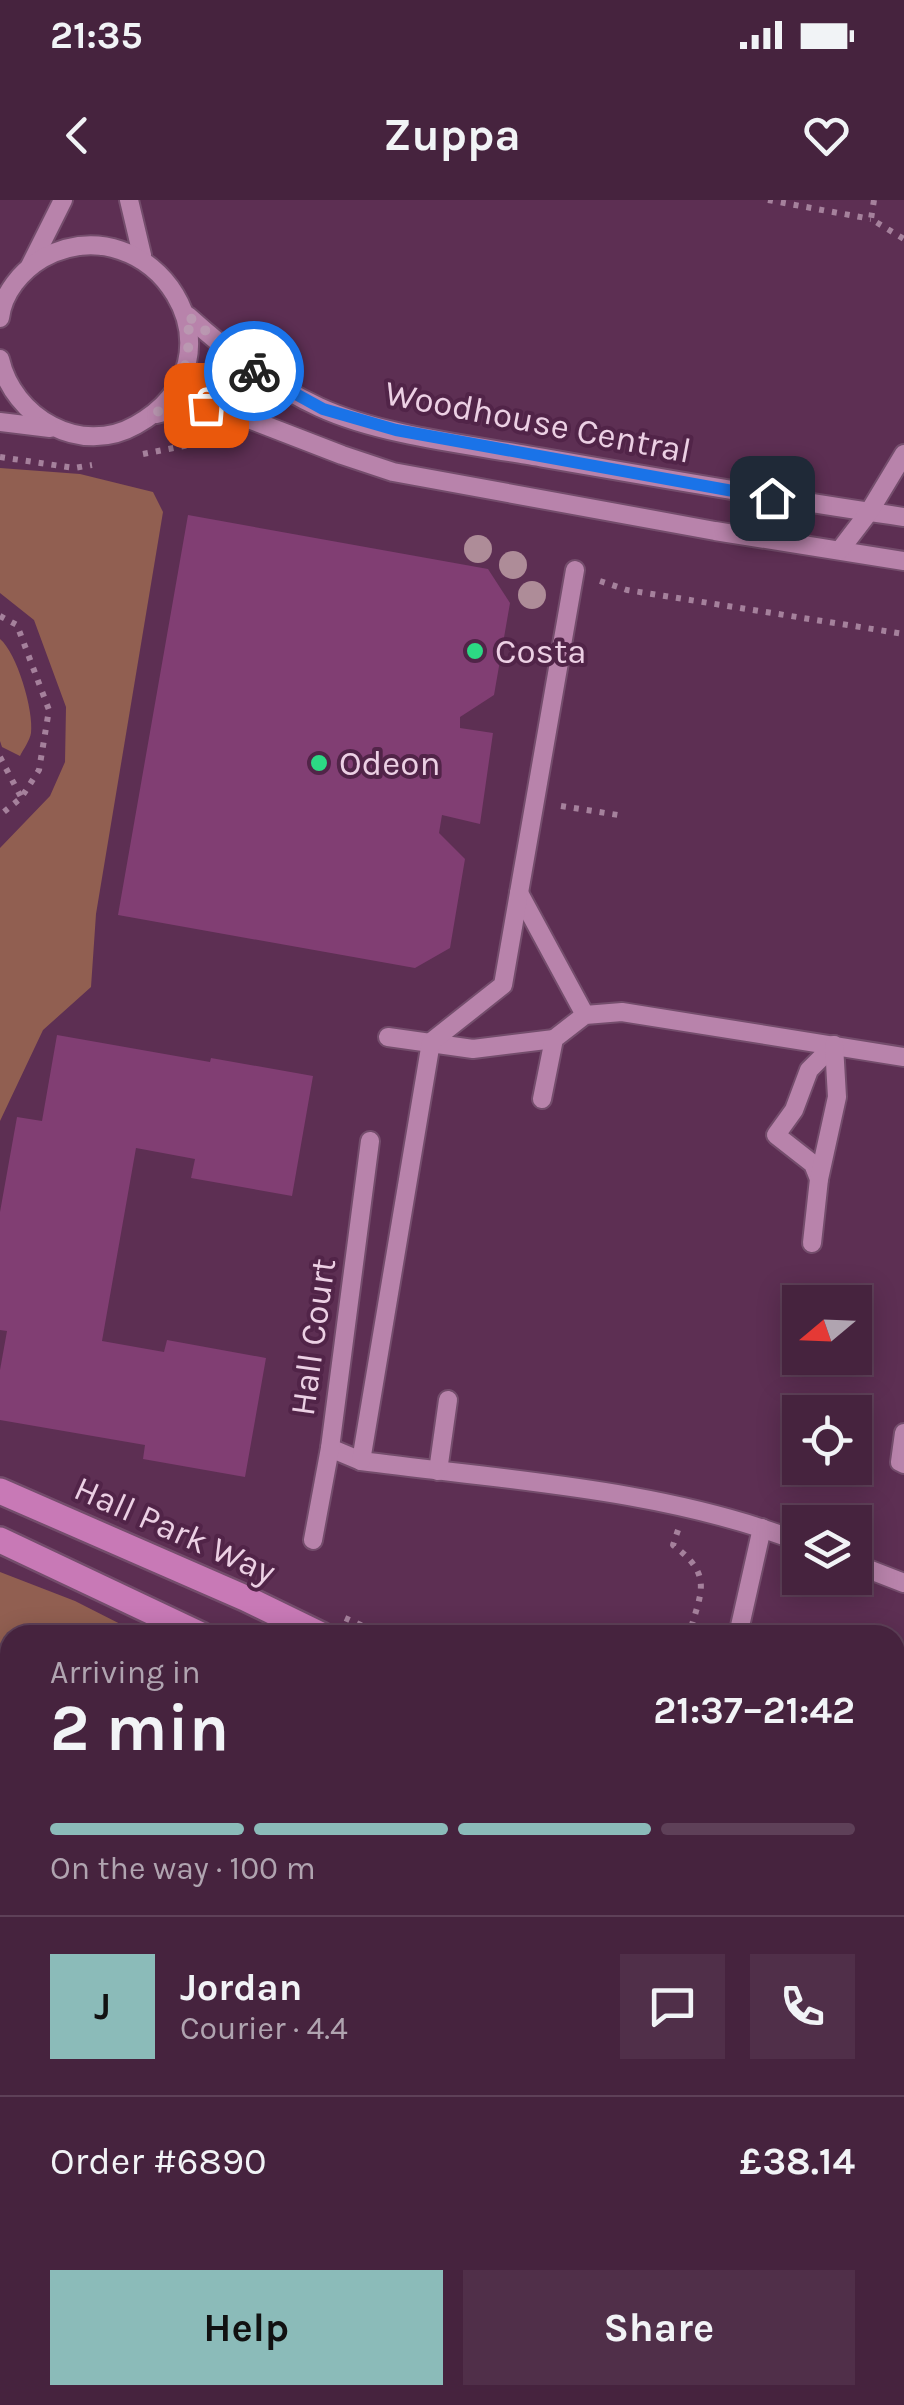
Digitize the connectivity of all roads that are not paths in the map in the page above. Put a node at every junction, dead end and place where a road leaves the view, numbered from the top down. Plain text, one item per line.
1 (62, 200) edge
2 (129, 200) edge
3 (142, 255) junction
4 (30, 266) junction
5 (1, 309) edge
6 (188, 316) junction
7 (0, 318) edge
8 (0, 359) edge
9 (156, 414) junction
10 (0, 422) edge
11 (56, 429) junction
12 (904, 454) edge
13 (869, 512) junction
14 (904, 517) edge
15 (840, 550) junction
16 (904, 560) edge
17 (575, 570) road end
18 (518, 894) junction
19 (585, 1014) junction
20 (388, 1037) dead end
21 (554, 1039) junction
22 (431, 1042) junction
23 (834, 1045) junction
24 (904, 1057) edge
25 (542, 1098) dead end
26 (370, 1142) dead end
27 (820, 1180) junction
28 (812, 1243) dead end
29 (448, 1400) dead end
30 (904, 1433) edge
31 (330, 1448) junction
32 (361, 1461) junction
33 (902, 1463) edge
34 (438, 1471) junction
35 (0, 1491) edge
36 (762, 1528) junction
37 (782, 1535) edge
38 (0, 1540) edge
39 (313, 1540) dead end
40 (872, 1571) edge
41 (904, 1583) edge
42 (180, 1625) edge
43 (300, 1625) edge
44 (740, 1625) edge

1 - 4 street
2 - 3 street
3 - 4 street
3 - 6 street
4 - 5 street
5 - 7 street
6 - 9 street
6 - 13 street, Woodhouse Central
8 - 11 street
9 - 11 street, Woodhouse Central
9 - 15 street, Woodhouse Central
10 - 11 street, Woodhouse Central
12 - 13 street
13 - 14 street, Woodhouse Central
13 - 15 street
15 - 16 street, Woodhouse Central
17 - 18 street
18 - 19 street
18 - 22 street
19 - 21 street
19 - 23 street
20 - 22 street
21 - 22 street
21 - 25 street
22 - 32 street
23 - 24 street
23 - 27 street
23 - 27 street
26 - 31 street, Hall Court
27 - 28 street
29 - 34 street
30 - 33 street
31 - 32 street
31 - 39 street, Hall Court
32 - 34 street
34 - 36 street
35 - 43 main road, Hall Park Way
36 - 37 street
36 - 44 street
38 - 42 main road
40 - 41 street

